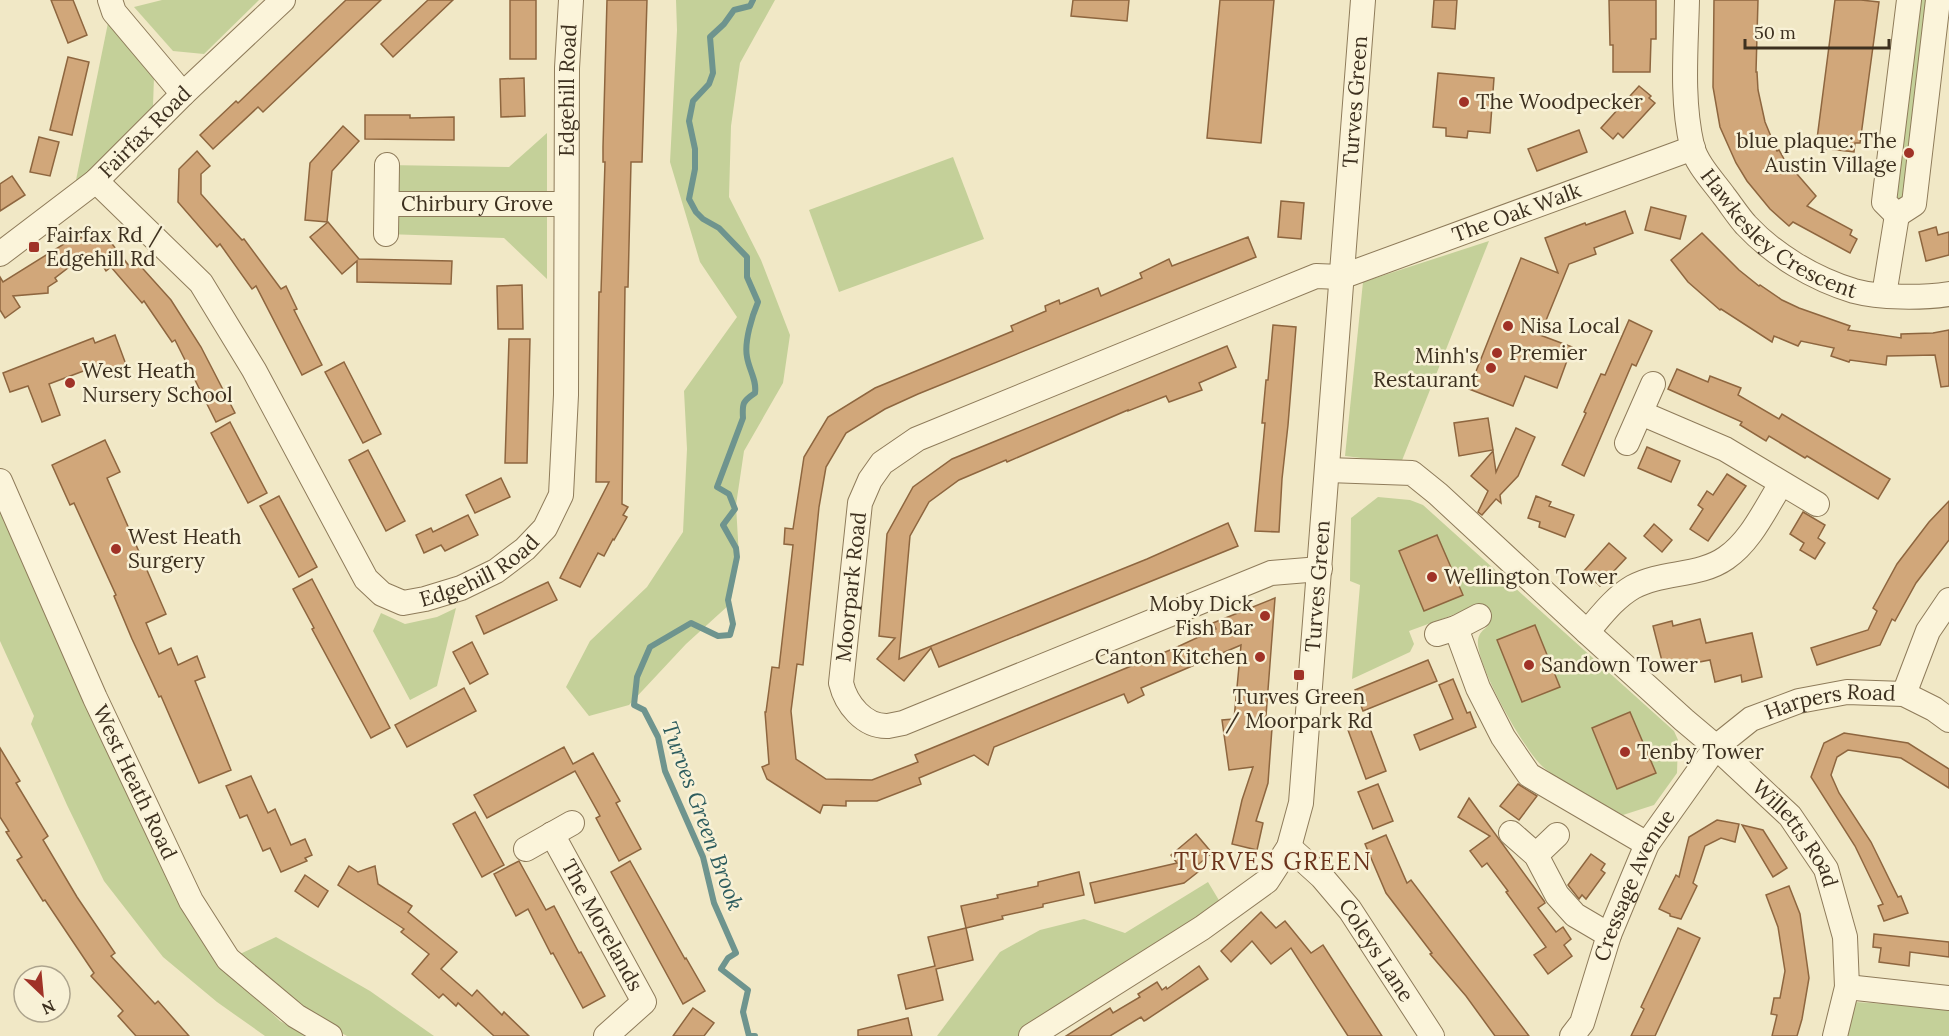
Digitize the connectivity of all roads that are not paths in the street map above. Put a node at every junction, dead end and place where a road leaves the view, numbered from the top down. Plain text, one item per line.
1 (110, 0) edge
2 (283, 0) edge
3 (571, 0) edge
4 (1363, 0) edge
5 (1687, 0) edge
6 (1909, 0) edge
7 (1938, 0) edge
8 (183, 94) junction
9 (1693, 148) junction
10 (387, 165) dead end
11 (96, 181) junction
12 (387, 204) junction
13 (566, 204) junction
14 (1898, 215) junction
15 (386, 234) dead end
16 (0, 254) edge
17 (1341, 277) junction
18 (1949, 294) edge
19 (1884, 295) junction
20 (1653, 384) dead end
21 (1641, 413) junction
22 (1627, 443) dead end
23 (1328, 470) junction
24 (0, 481) edge
25 (1781, 484) junction
26 (1817, 504) dead end
27 (1320, 569) junction
28 (1949, 600) edge
29 (1479, 616) dead end
30 (1587, 632) junction
31 (1904, 694) junction
32 (1949, 720) edge
33 (1716, 747) junction
34 (1511, 833) dead end
35 (1557, 835) dead end
36 (1647, 844) junction
37 (1289, 847) junction
38 (526, 849) dead end
39 (1536, 855) junction
40 (1609, 935) junction
41 (1847, 987) junction
42 (1949, 998) edge
43 (330, 1036) edge
44 (606, 1036) edge
45 (1031, 1036) edge
46 (1432, 1036) edge
47 (1572, 1036) edge
48 (1835, 1036) edge

1 - 8 street
2 - 8 street, Fairfax Road
3 - 13 street, Edgehill Road
4 - 17 street, Turves Green
5 - 9 street, Hawkesley Crescent
6 - 14 street
7 - 14 street
8 - 11 street, Fairfax Road
9 - 17 street, The Oak Walk
9 - 19 street, Hawkesley Crescent
10 - 12 street, Chirbury Grove
11 - 13 street, Edgehill Road
11 - 16 street, Fairfax Road
12 - 13 street, Chirbury Grove
12 - 15 street, Chirbury Grove
14 - 19 street
17 - 23 street, Turves Green
17 - 27 street, Moorpark Road
18 - 19 street, Hawkesley Crescent
20 - 21 street
21 - 22 street
21 - 25 street
23 - 27 street, Turves Green
23 - 30 street, Willetts Road
24 - 43 street, West Heath Road
25 - 26 street
25 - 30 street
27 - 37 street, Turves Green
28 - 31 street
29 - 36 street
30 - 33 street, Willetts Road
31 - 32 street, Harpers Road
31 - 33 street, Harpers Road
33 - 36 street, Cressage Avenue
33 - 41 street, Willetts Road
34 - 39 street
35 - 39 street
36 - 40 street, Cressage Avenue
37 - 45 street, Turves Green
37 - 46 street, Coleys Lane
38 - 44 street, The Morelands
39 - 40 street
40 - 47 street, Cressage Avenue
41 - 42 street
41 - 48 street, Willetts Road

